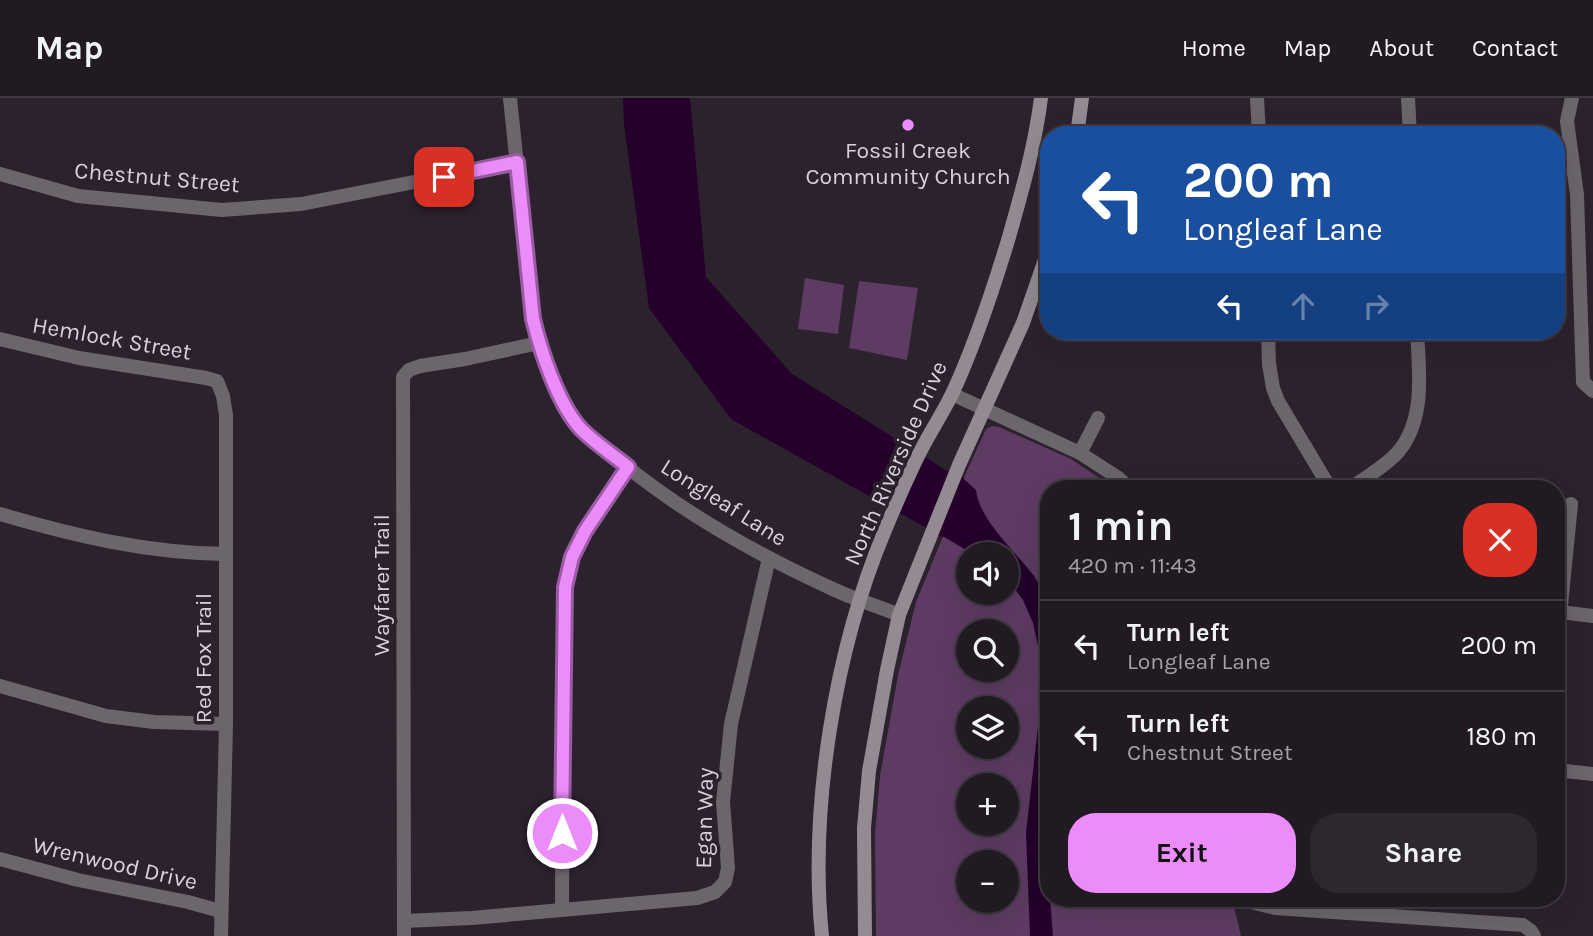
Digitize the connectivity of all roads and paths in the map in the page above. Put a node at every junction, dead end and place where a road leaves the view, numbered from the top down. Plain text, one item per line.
1 (510, 98) edge
2 (1041, 98) edge
3 (1082, 98) edge
4 (1257, 98) edge
5 (1408, 98) edge
6 (1572, 98) edge
7 (1078, 126) edge
8 (1259, 126) edge
9 (1409, 126) edge
10 (517, 162) junction
11 (0, 174) edge
12 (1040, 274) edge
13 (0, 339) edge
14 (1269, 340) edge
15 (1417, 340) edge
16 (539, 343) junction
17 (217, 381) joint
18 (1591, 389) edge
19 (952, 394) junction
20 (983, 409) junction
21 (1098, 418) dead end
22 (1080, 453) junction
23 (628, 467) junction
24 (1120, 480) edge
25 (1324, 480) edge
26 (1362, 480) edge
27 (1571, 505) dead end
28 (0, 514) edge
29 (225, 554) junction
30 (769, 558) junction
31 (1565, 563) edge
32 (859, 600) junction
33 (1565, 613) edge
34 (900, 615) junction
35 (1593, 616) edge
36 (0, 686) edge
37 (226, 724) junction
38 (1565, 771) edge
39 (1593, 774) edge
40 (0, 859) edge
41 (1271, 907) edge
42 (562, 910) junction
43 (220, 911) junction
44 (404, 929) edge
45 (221, 936) edge
46 (822, 936) edge
47 (865, 936) edge
48 (1534, 936) edge

1 - 10 street, Longleaf Lane
2 - 19 main road, North Riverside Drive
3 - 7 main road
4 - 8 street
5 - 9 street
6 - 18 street
10 - 11 street, Chestnut Street
10 - 16 street, Longleaf Lane
12 - 20 main road
13 - 17 street, Hemlock Street
14 - 25 street
15 - 26 street
16 - 23 street, Longleaf Lane
16 - 44 street, Wayfarer Trail
17 - 29 street, Red Fox Trail
19 - 20 street
19 - 32 main road, North Riverside Drive
20 - 22 street
20 - 34 main road
21 - 22 street
22 - 24 street
23 - 30 street, Longleaf Lane
23 - 42 street
27 - 31 street
28 - 29 street
29 - 37 street, Red Fox Trail
30 - 32 street, Longleaf Lane
30 - 42 street, Egan Way
32 - 34 street, Longleaf Lane
32 - 46 main road, North Riverside Drive
33 - 35 street
34 - 47 main road
36 - 37 street
37 - 43 street, Red Fox Trail
38 - 39 street
40 - 43 street, Wrenwood Drive
41 - 48 street
42 - 44 street, Egan Way
43 - 45 street, Red Fox Trail

